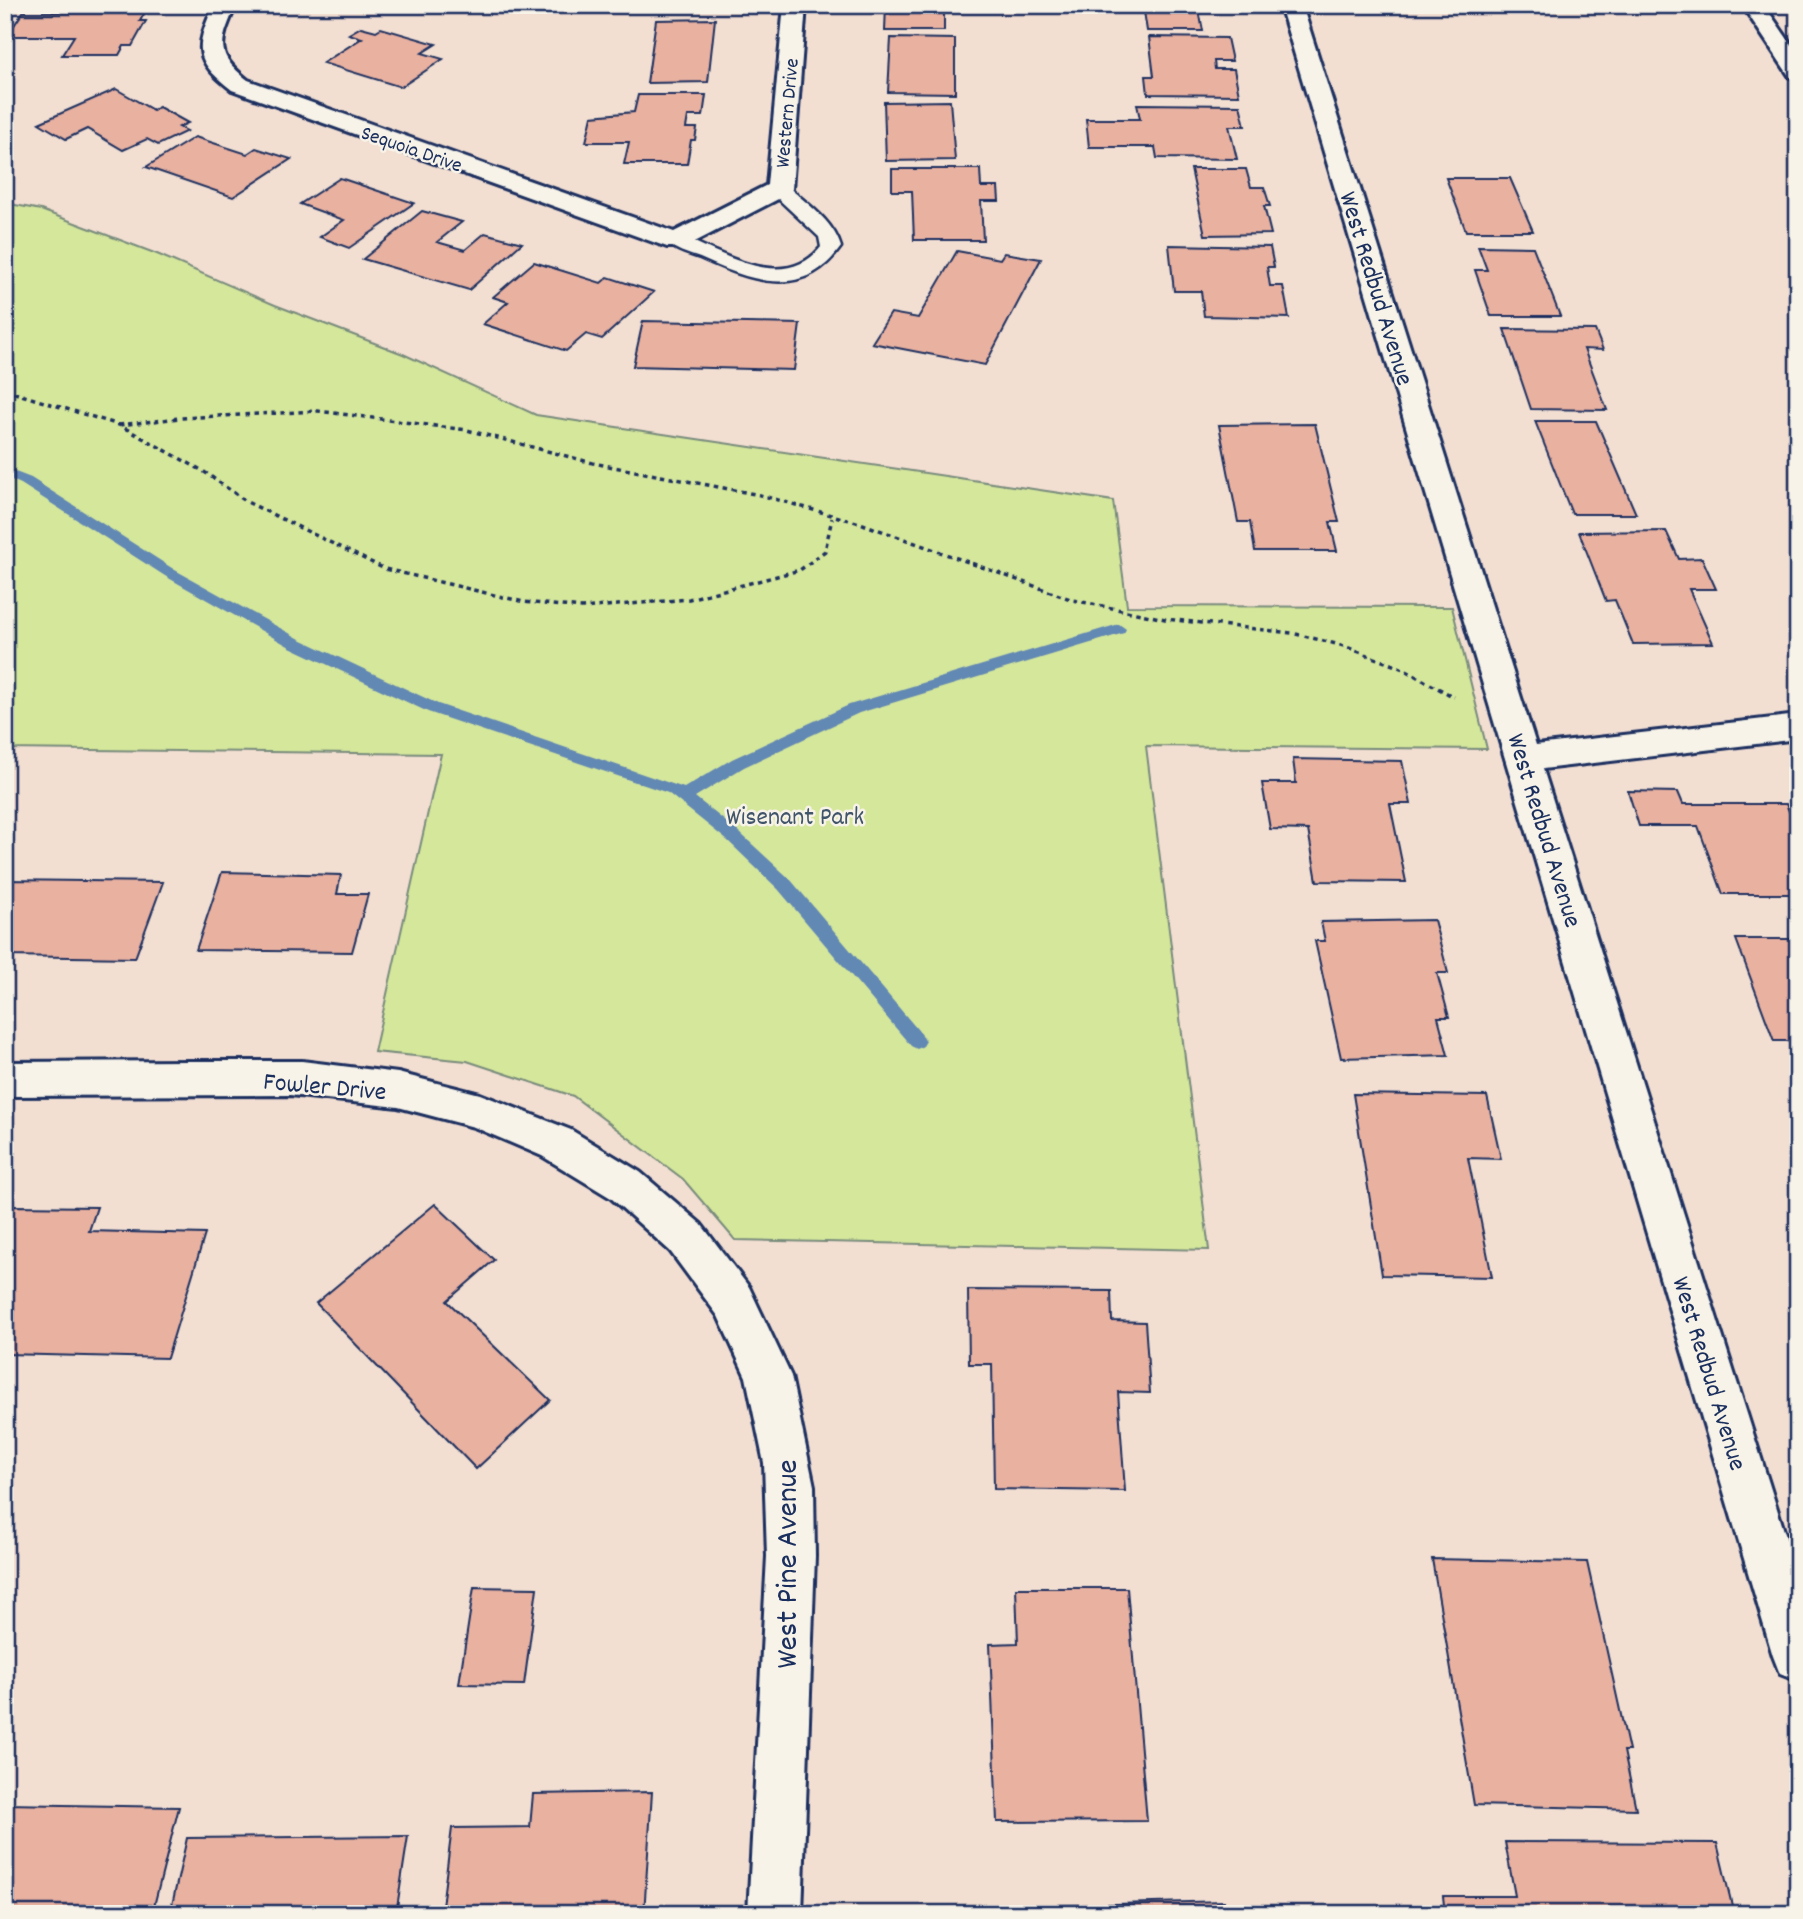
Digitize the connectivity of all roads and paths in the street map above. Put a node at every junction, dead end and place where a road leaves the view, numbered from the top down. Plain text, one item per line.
1 (225, 5) edge
2 (794, 5) edge
3 (1291, 5) edge
4 (1753, 5) edge
5 (1798, 72) edge
6 (779, 189) junction
7 (676, 241) junction
8 (5, 390) edge
9 (119, 425) junction
10 (832, 518) junction
11 (1798, 727) edge
12 (1520, 748) junction
13 (5, 1079) edge
14 (624, 1185) joint
15 (1798, 1656) edge
16 (775, 1914) edge

1 - 7 street, Sequoia Drive
2 - 6 street, Western Drive
3 - 12 street, West Redbud Avenue
4 - 5 street
6 - 7 street, Western Drive
6 - 7 lane
8 - 9 path
9 - 10 path
9 - 10 path
10 - 12 path
11 - 12 street
12 - 15 street, West Redbud Avenue
13 - 14 street, Fowler Drive
14 - 16 street, West Pine Avenue

